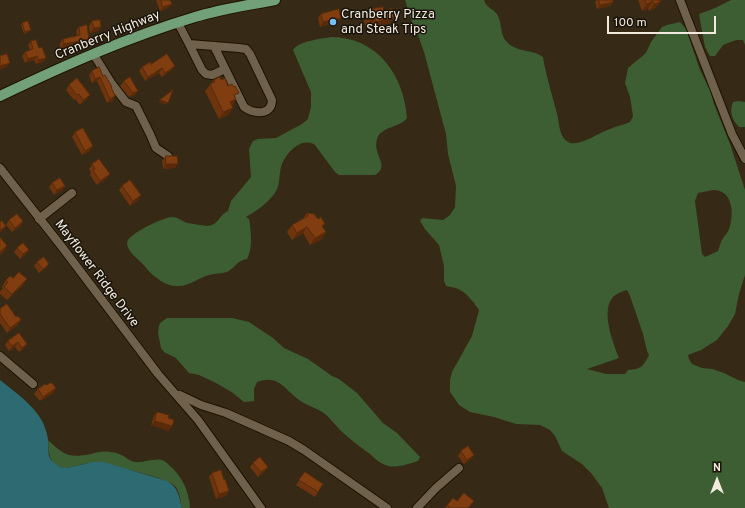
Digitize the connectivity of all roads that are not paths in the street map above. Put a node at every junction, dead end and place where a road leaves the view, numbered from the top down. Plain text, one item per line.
1 (275, 0) edge
2 (680, 0) edge
3 (251, 2) edge
4 (178, 23) junction
5 (189, 44) junction
6 (214, 46) junction
7 (94, 55) junction
8 (225, 69) junction
9 (0, 96) edge
10 (168, 156) edge
11 (745, 159) edge
12 (0, 168) edge
13 (72, 194) dead end
14 (39, 219) junction
15 (0, 356) edge
16 (33, 384) dead end
17 (175, 393) junction
18 (459, 468) dead end
19 (261, 508) edge
20 (387, 508) edge
21 (417, 508) edge

1 - 3 main road, Cranberry Highway
2 - 11 street
3 - 4 main road, Cranberry Highway
4 - 5 street
4 - 7 main road, Cranberry Highway
5 - 6 street
5 - 8 street
6 - 8 street
6 - 8 street
7 - 9 main road, Cranberry Highway
7 - 10 street
12 - 14 street, Mayflower Ridge Drive
13 - 14 street
14 - 17 street, Mayflower Ridge Drive
15 - 16 street
17 - 19 street, Mayflower Ridge Drive
17 - 20 street, Mayflower Ridge Drive
18 - 21 street

